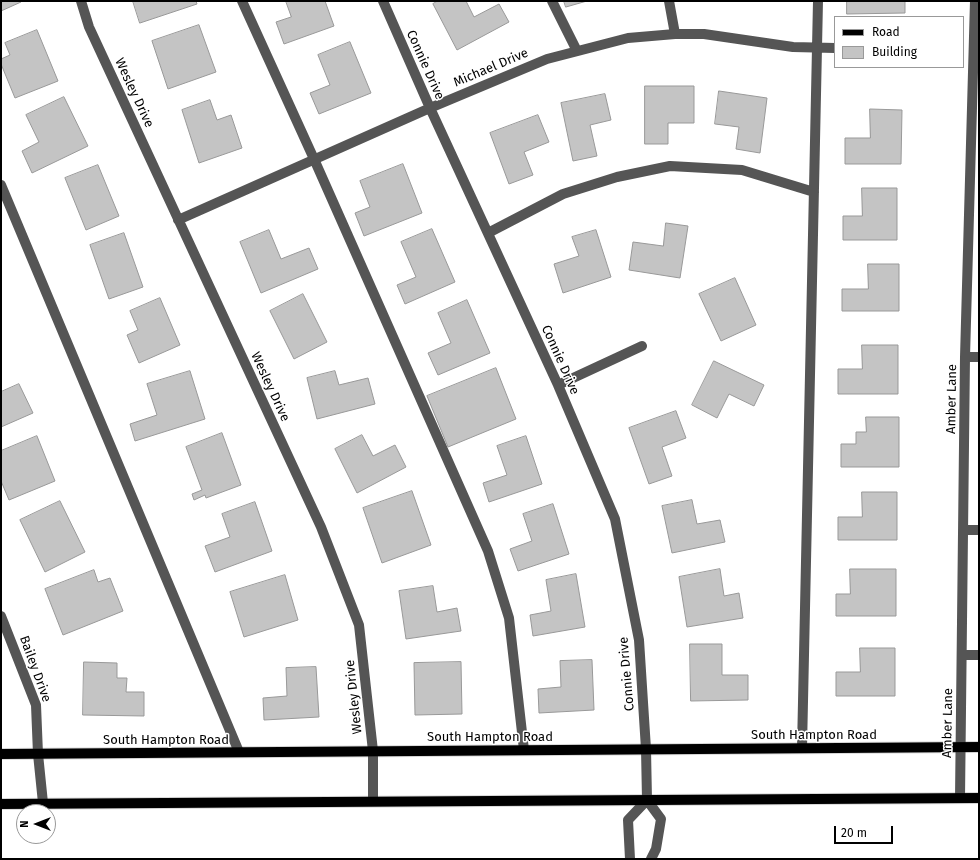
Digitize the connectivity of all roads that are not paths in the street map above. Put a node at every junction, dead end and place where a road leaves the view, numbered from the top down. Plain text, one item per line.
1 (81, 1) edge
2 (242, 1) edge
3 (383, 1) edge
4 (552, 1) edge
5 (669, 1) edge
6 (818, 1) edge
7 (974, 1) edge
8 (675, 34) junction
9 (817, 48) junction
10 (834, 48) edge
11 (577, 51) junction
12 (964, 51) edge
13 (974, 52) junction
14 (430, 108) junction
15 (314, 159) junction
16 (1, 185) edge
17 (814, 192) junction
18 (178, 220) junction
19 (488, 233) junction
20 (642, 346) dead end
21 (979, 357) edge
22 (965, 358) junction
23 (558, 385) junction
24 (963, 530) junction
25 (979, 530) edge
26 (1, 616) edge
27 (962, 655) junction
28 (979, 655) edge
29 (979, 746) edge
30 (961, 747) junction
31 (802, 748) junction
32 (646, 749) junction
33 (524, 750) junction
34 (373, 751) junction
35 (239, 752) junction
36 (1, 754) edge
37 (38, 754) junction
38 (960, 798) junction
39 (979, 798) edge
40 (647, 800) junction
41 (373, 801) junction
42 (44, 803) junction
43 (1, 804) edge
44 (630, 859) edge
45 (652, 859) edge

1 - 18 street, Wesley Drive
2 - 15 street
3 - 14 street, Connie Drive
4 - 11 street
5 - 8 street
6 - 9 street
7 - 13 street, Amber Lane
8 - 9 street, Michael Drive
8 - 11 street, Michael Drive
9 - 10 street, Michael Drive
9 - 17 street
11 - 14 street, Michael Drive
12 - 13 street
13 - 22 street, Amber Lane
14 - 15 street, Michael Drive
14 - 19 street, Connie Drive
15 - 18 street, Michael Drive
15 - 33 street
16 - 35 street
17 - 19 street
17 - 31 street
18 - 34 street, Wesley Drive
19 - 23 street, Connie Drive
20 - 23 street
21 - 22 street
22 - 24 street, Amber Lane
23 - 32 street, Connie Drive
24 - 25 street
24 - 27 street, Amber Lane
26 - 37 street, Bailey Drive
27 - 28 street
27 - 30 street, Amber Lane
29 - 30 main road, South Hampton Road
30 - 31 main road, South Hampton Road
30 - 38 street, Amber Lane
31 - 32 main road, South Hampton Road
32 - 33 main road, South Hampton Road
32 - 40 street, Connie Drive
33 - 34 main road, South Hampton Road
34 - 35 main road, South Hampton Road
34 - 41 street, Wesley Drive
35 - 37 main road, South Hampton Road
36 - 37 main road, South Hampton Road
37 - 42 street, Bailey Drive
38 - 39 main road
38 - 40 main road
40 - 41 main road
40 - 44 street
40 - 45 street
41 - 42 main road
42 - 43 main road

